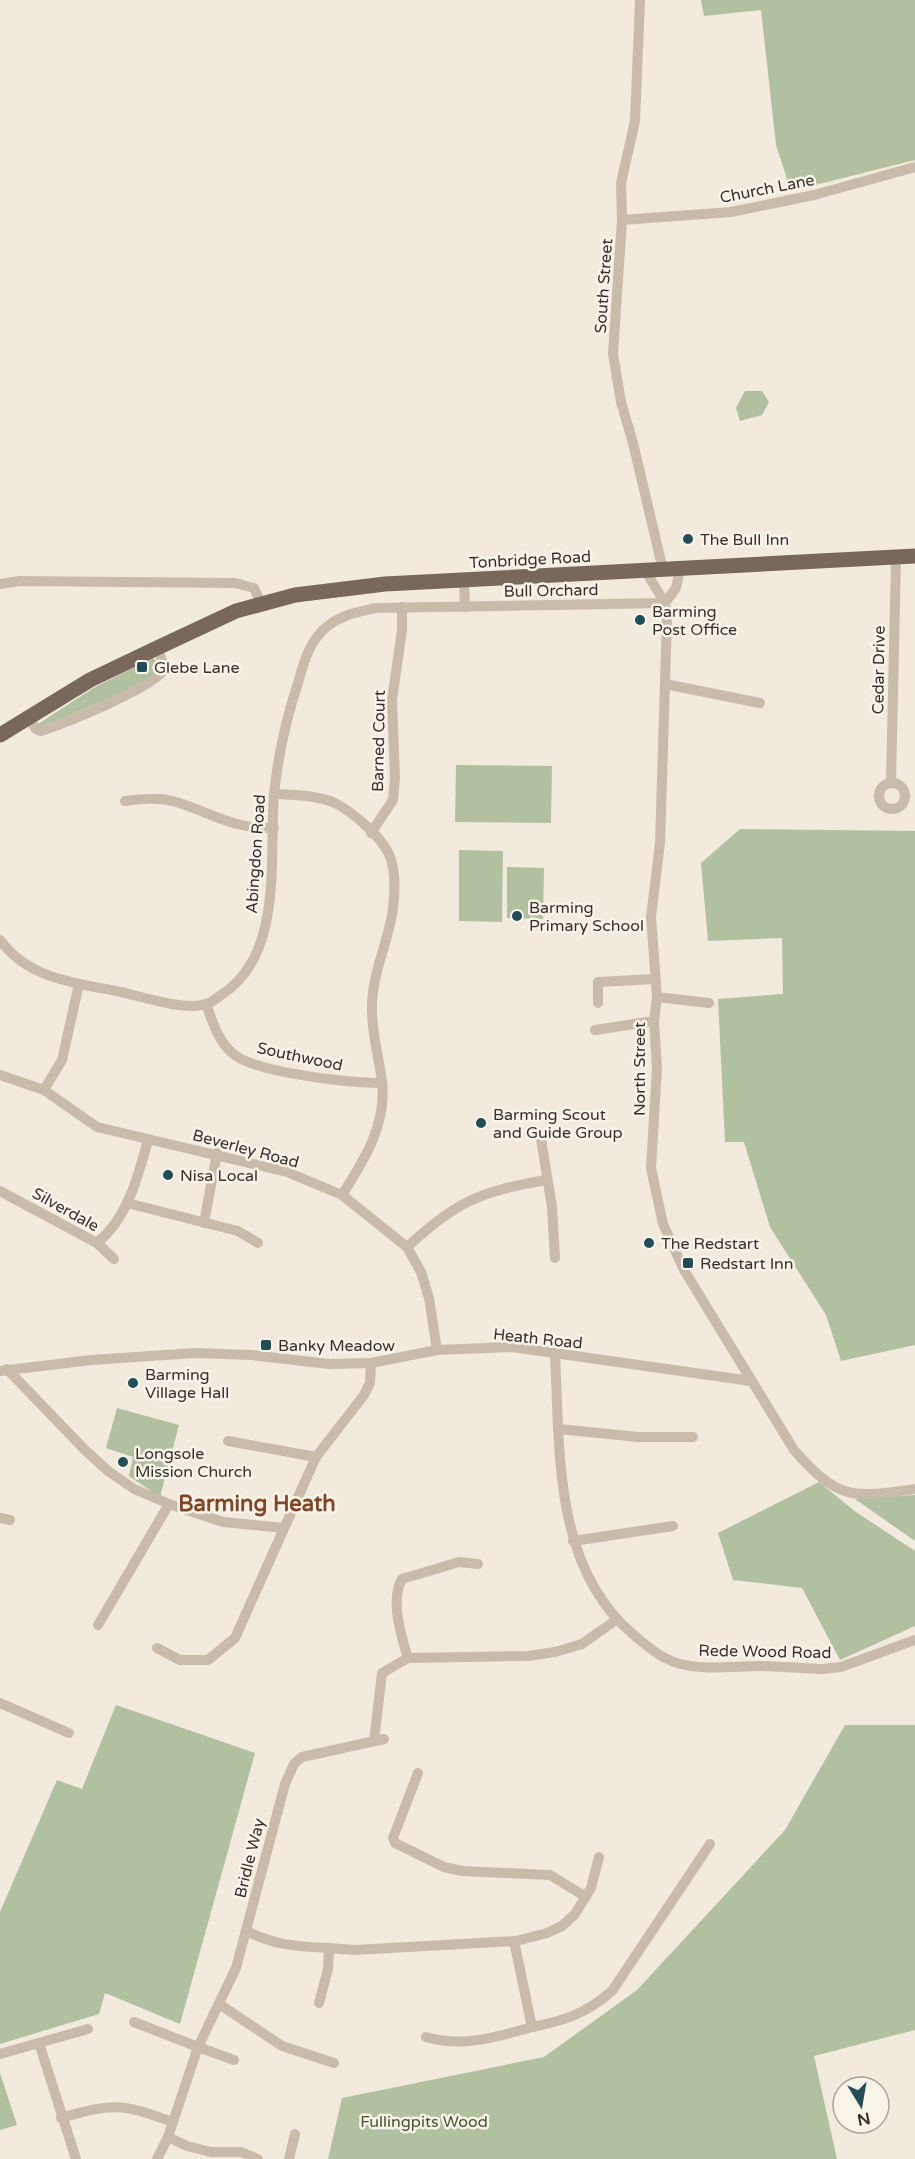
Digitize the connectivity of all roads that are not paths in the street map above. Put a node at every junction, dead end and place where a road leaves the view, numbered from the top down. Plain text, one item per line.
1 (640, 0) edge
2 (915, 167) edge
3 (622, 220) junction
4 (915, 556) edge
5 (896, 558) junction
6 (680, 569) junction
7 (663, 570) junction
8 (646, 572) junction
9 (464, 580) junction
10 (0, 584) edge
11 (261, 603) junction
12 (665, 603) junction
13 (402, 607) junction
14 (465, 607) junction
15 (157, 648) junction
16 (665, 684) junction
17 (760, 703) dead end
18 (28, 717) junction
19 (0, 735) edge
20 (891, 783) dead end
21 (274, 794) junction
22 (125, 801) dead end
23 (274, 828) junction
24 (371, 833) junction
25 (0, 940) edge
26 (4, 952) edge
27 (654, 979) junction
28 (79, 984) junction
29 (657, 997) junction
30 (598, 1003) dead end
31 (708, 1003) dead end
32 (206, 1004) junction
33 (654, 1021) junction
34 (595, 1030) dead end
35 (0, 1075) edge
36 (382, 1083) junction
37 (44, 1090) junction
38 (538, 1130) dead end
39 (148, 1140) junction
40 (217, 1153) junction
41 (546, 1180) junction
42 (0, 1191) edge
43 (342, 1195) junction
44 (127, 1203) junction
45 (204, 1223) junction
46 (97, 1243) junction
47 (258, 1243) dead end
48 (407, 1247) junction
49 (555, 1258) dead end
50 (114, 1259) dead end
51 (437, 1350) junction
52 (555, 1353) junction
53 (371, 1363) junction
54 (4, 1370) edge
55 (751, 1381) junction
56 (559, 1429) junction
57 (693, 1437) dead end
58 (228, 1441) dead end
59 (316, 1457) junction
60 (915, 1489) edge
61 (169, 1504) junction
62 (673, 1526) dead end
63 (284, 1528) junction
64 (573, 1541) junction
65 (478, 1564) dead end
66 (616, 1620) junction
67 (98, 1625) dead end
68 (915, 1640) edge
69 (157, 1648) dead end
70 (408, 1658) junction
71 (0, 1702) edge
72 (69, 1733) dead end
73 (418, 1773) dead end
74 (710, 1844) dead end
75 (599, 1857) dead end
76 (586, 1897) junction
77 (247, 1931) junction
78 (514, 1941) junction
79 (329, 1948) junction
80 (320, 2003) dead end
81 (219, 2004) junction
82 (134, 2022) dead end
83 (532, 2027) junction
84 (88, 2029) dead end
85 (426, 2037) dead end
86 (39, 2043) junction
87 (197, 2049) junction
88 (0, 2054) edge
89 (234, 2060) dead end
90 (334, 2063) dead end
91 (61, 2118) junction
92 (172, 2122) junction
93 (295, 2134) dead end
94 (168, 2137) junction
95 (76, 2159) edge
96 (157, 2159) edge
97 (258, 2159) edge
98 (289, 2159) edge

1 - 3 street, South Street
2 - 3 street, Church Lane
3 - 7 street, South Street
4 - 5 main road, Tonbridge Road
5 - 6 main road, Tonbridge Road
5 - 20 street, Cedar Drive
6 - 7 main road, Tonbridge Road
6 - 12 street
7 - 8 main road, Tonbridge Road
8 - 9 main road, Tonbridge Road
8 - 12 street, North Street
9 - 11 main road, Tonbridge Road
9 - 14 street
10 - 11 street
11 - 15 main road, Tonbridge Road
12 - 14 street, Bull Orchard
12 - 16 street, North Street
13 - 14 street, Abingdon Road
13 - 21 street, Abingdon Road
13 - 24 street, Barned Court
15 - 18 main road, Tonbridge Road
15 - 18 street
16 - 17 street
16 - 27 street, North Street
18 - 19 main road, Tonbridge Road
21 - 23 street, Abingdon Road
21 - 24 street
22 - 23 street
23 - 32 street, Abingdon Road
24 - 36 street
25 - 26 street
26 - 28 street
27 - 29 street, North Street
27 - 30 street
28 - 32 street
28 - 37 street
29 - 31 street
29 - 33 street, North Street
32 - 36 street, Southwood
33 - 34 street
33 - 55 street, North Street
35 - 37 street, Beverley Road
36 - 43 street
37 - 39 street, Beverley Road
38 - 41 street
39 - 40 street, Beverley Road
39 - 44 street
40 - 43 street, Beverley Road
40 - 45 street
41 - 48 street
41 - 49 street
42 - 46 street, Silverdale
43 - 48 street, Beverley Road
44 - 45 street
44 - 46 street
45 - 47 street
46 - 50 street, Silverdale
48 - 51 street, Beverley Road
51 - 52 street, Heath Road
51 - 53 street, Heath Road
52 - 55 street, Heath Road
52 - 56 street, Rede Wood Road
53 - 54 street, Heath Road
53 - 59 street
54 - 61 street
55 - 60 street, North Street
56 - 57 street
56 - 64 street, Rede Wood Road
58 - 59 street
59 - 63 street
61 - 63 street
61 - 67 street
62 - 64 street
63 - 69 street
64 - 66 street, Rede Wood Road
65 - 70 street
66 - 68 street, Rede Wood Road
66 - 70 street
70 - 77 street, Bridle Way
71 - 72 street
73 - 76 street
74 - 83 street
75 - 76 street
76 - 78 street
77 - 79 street
77 - 81 street, Bridle Way
78 - 79 street
78 - 83 street
79 - 80 street
81 - 87 street, Bridle Way
81 - 90 street
82 - 87 street
83 - 85 street
84 - 86 street
86 - 88 street
86 - 91 street
87 - 89 street
87 - 92 street, Bridle Way
91 - 92 street
91 - 95 street
92 - 94 street, Bridle Way
93 - 98 street
94 - 96 street, Bridle Way
94 - 97 street

